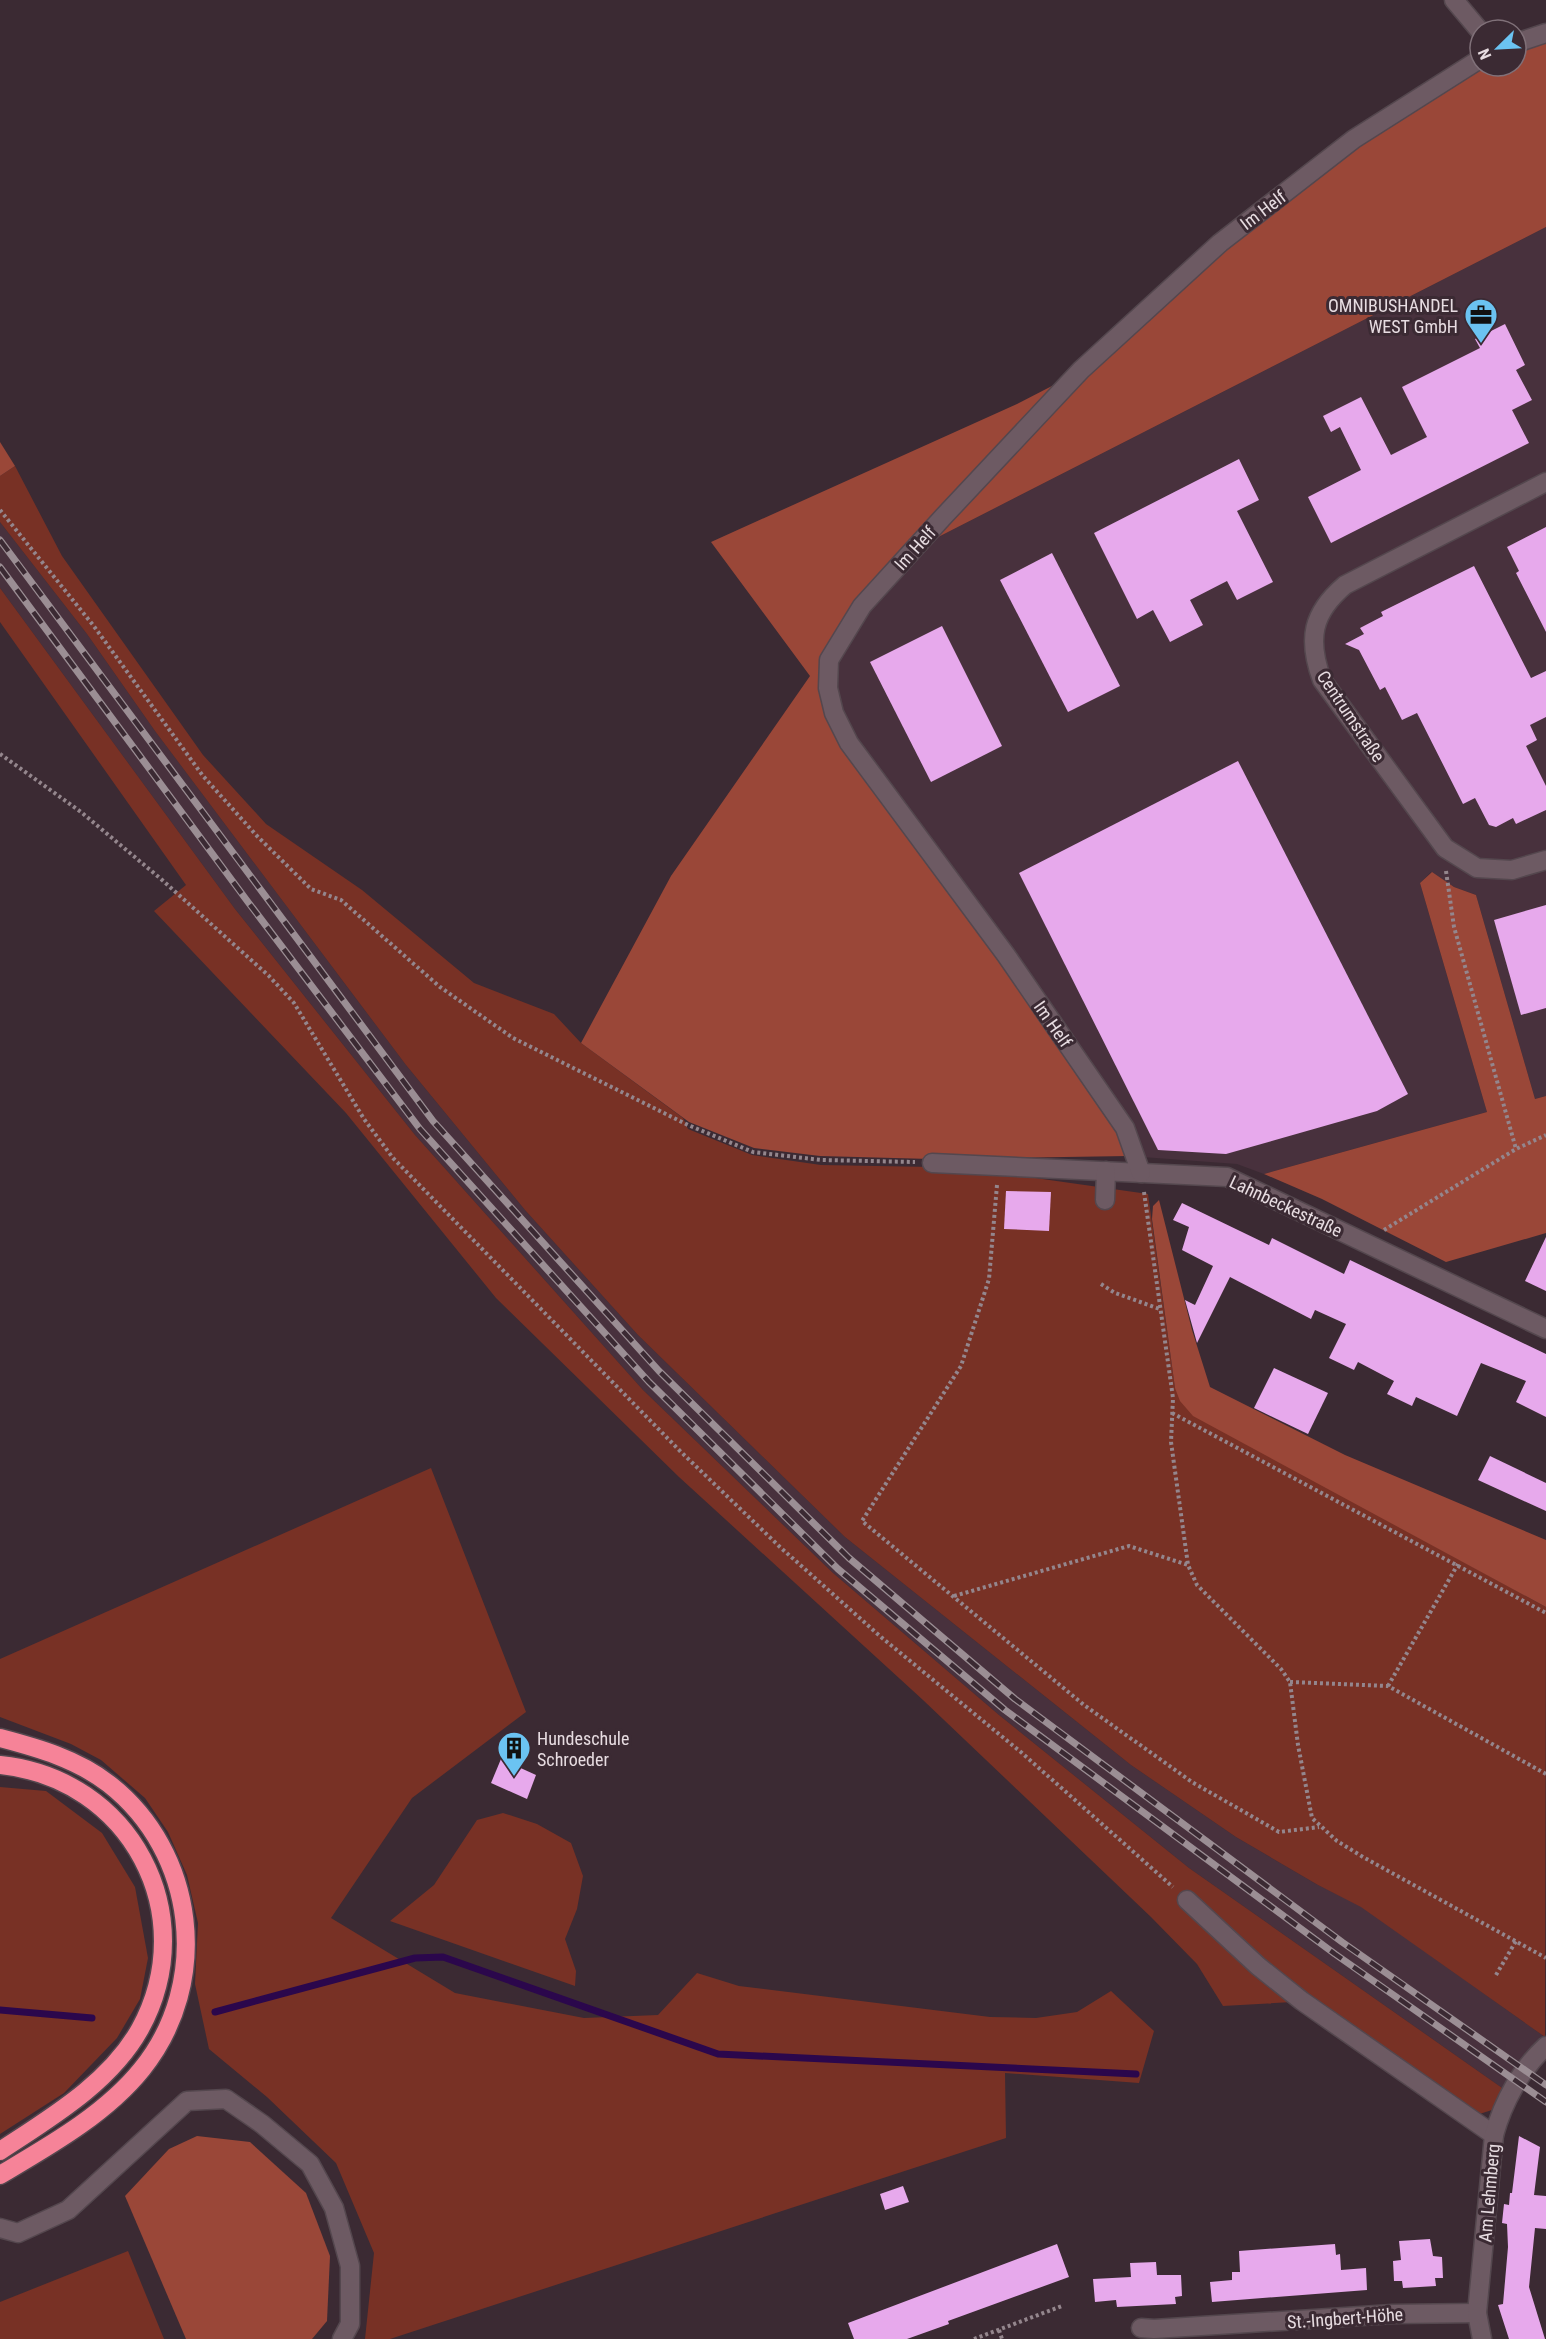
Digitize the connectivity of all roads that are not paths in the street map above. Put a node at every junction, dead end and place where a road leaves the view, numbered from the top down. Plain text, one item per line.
1 (1454, 0) edge
2 (1469, 18) edge
3 (1546, 33) edge
4 (1528, 40) edge
5 (1468, 67) edge
6 (1546, 482) edge
7 (1546, 861) edge
8 (932, 1163) road end
9 (1106, 1172) junction
10 (1141, 1173) junction
11 (1104, 1200) dead end
12 (1546, 1329) edge
13 (0, 1738) edge
14 (0, 1765) edge
15 (1187, 1900) road end
16 (1540, 2051) edge
17 (1494, 2135) junction
18 (0, 2151) edge
19 (0, 2175) edge
20 (0, 2228) edge
21 (1477, 2313) junction
22 (1141, 2328) dead end
23 (1298, 2330) edge
24 (342, 2339) edge
25 (1482, 2339) edge

1 - 2 street
3 - 4 street
5 - 10 street, Im Helf
6 - 7 street, Centrumstraße
8 - 9 street, Lahnbeckestraße
9 - 10 street, Lahnbeckestraße
9 - 11 street
10 - 12 street, Lahnbeckestraße
13 - 19 highway
14 - 18 highway
15 - 17 street
16 - 17 street, Am Lehmberg
17 - 21 street, Am Lehmberg
20 - 24 street
21 - 23 street, St.-Ingbert-Höhe
21 - 25 street, Am Lehmberg
22 - 23 street, St.-Ingbert-Höhe

